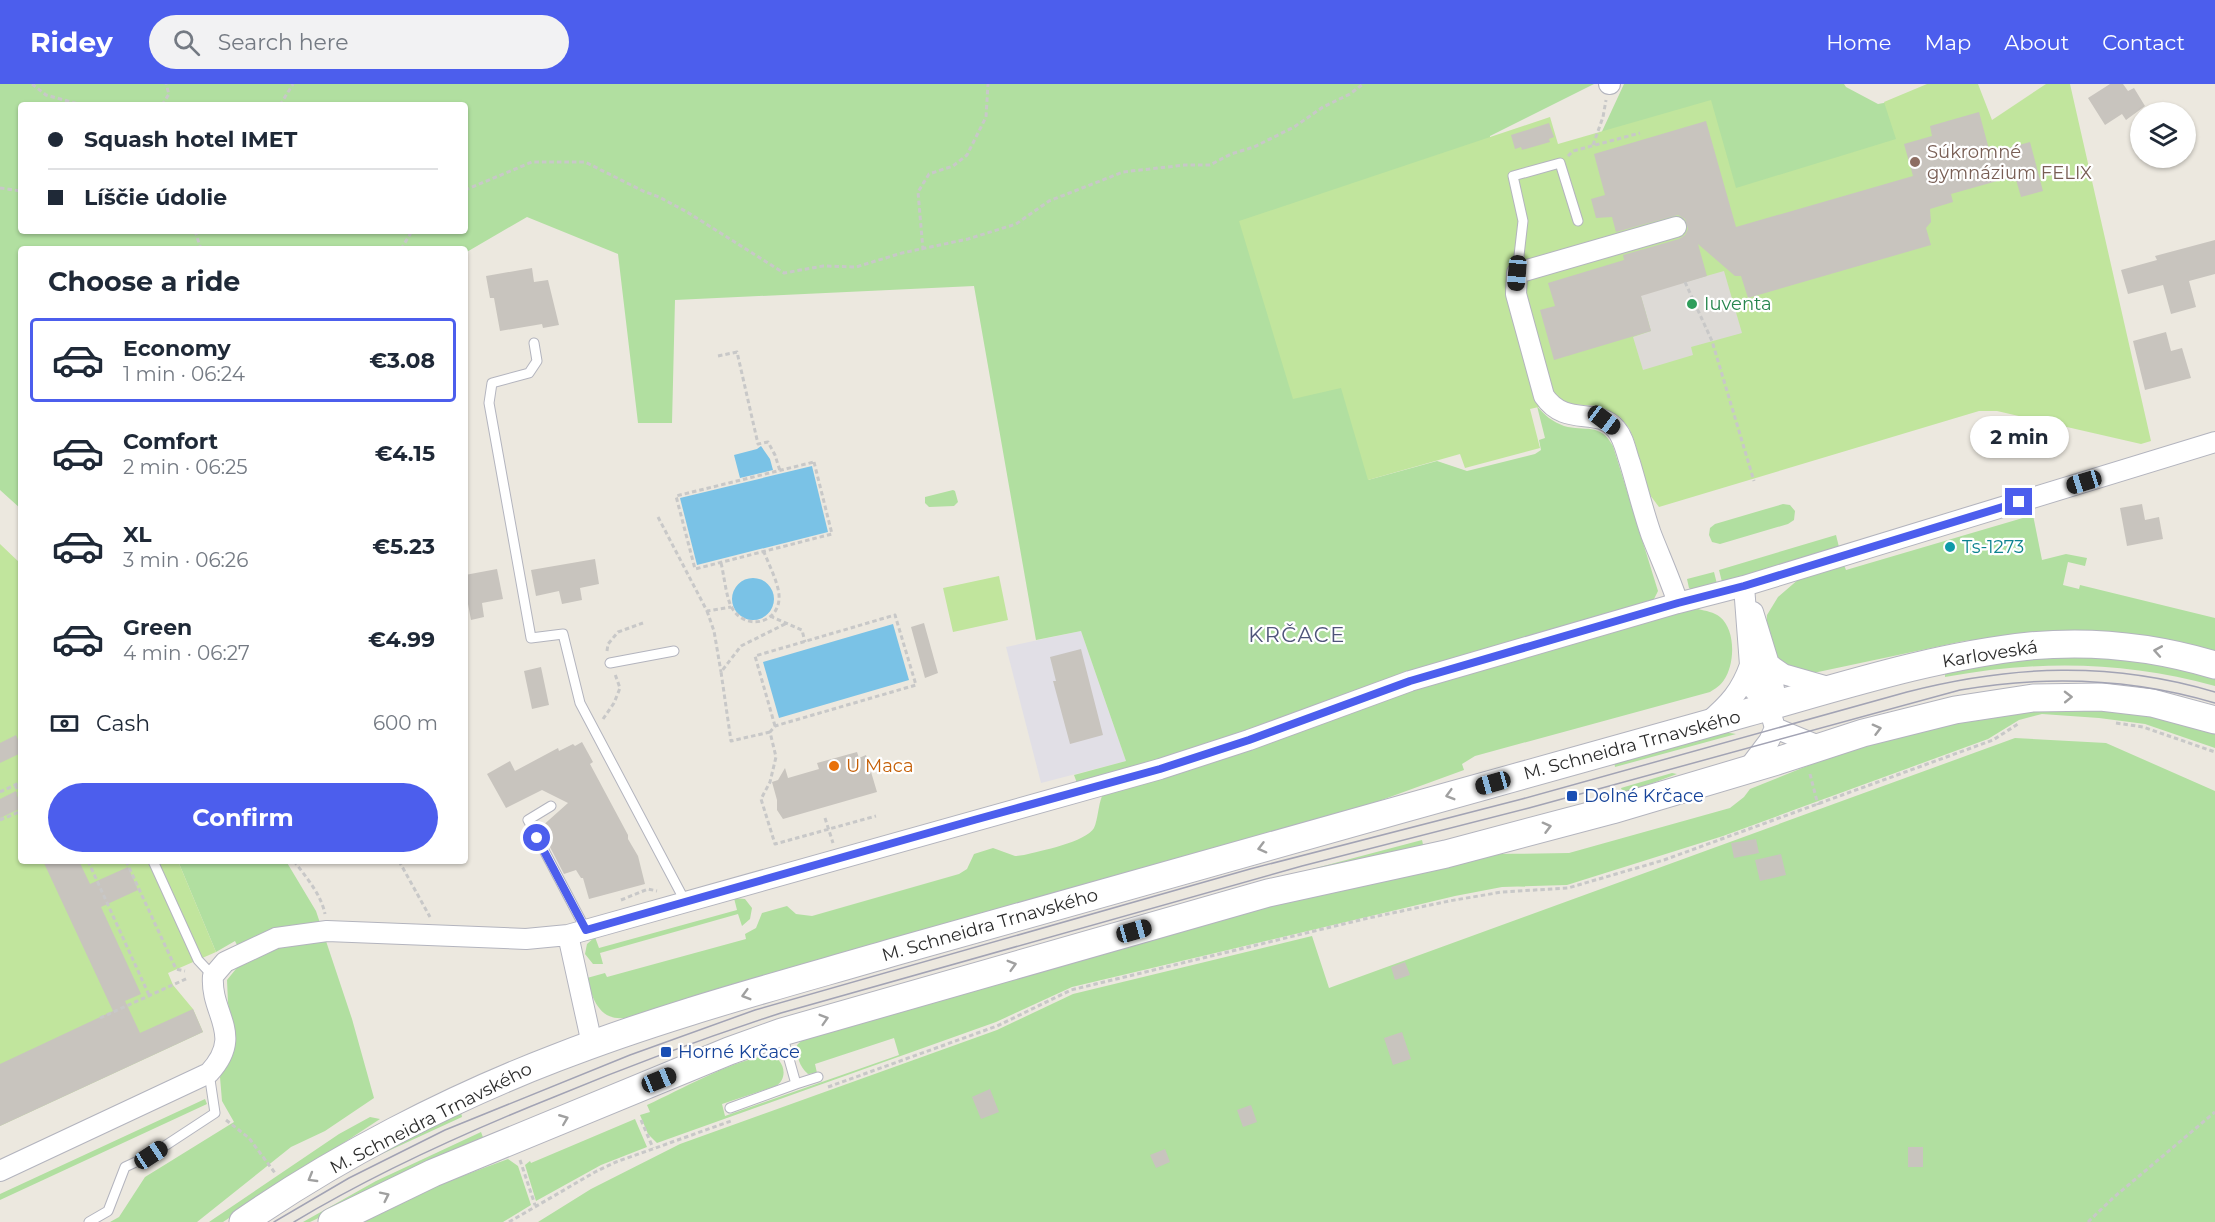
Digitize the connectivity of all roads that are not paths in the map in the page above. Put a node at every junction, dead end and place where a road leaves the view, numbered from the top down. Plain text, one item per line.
1 (1578, 221) dead end
2 (1676, 227) dead end
3 (1517, 273) junction
4 (534, 344) dead end
5 (2215, 442) edge
6 (1744, 586) junction
7 (1678, 603) junction
8 (674, 651) dead end
9 (610, 663) dead end
10 (1760, 664) junction
11 (2215, 665) edge
12 (1835, 688) junction
13 (1772, 717) junction
14 (2215, 720) edge
15 (1705, 725) junction
16 (1815, 758) junction
17 (1747, 770) junction
18 (551, 806) dead end
19 (154, 864) edge
20 (686, 903) junction
21 (577, 933) junction
22 (213, 976) junction
23 (782, 1032) junction
24 (592, 1044) junction
25 (209, 1073) junction
26 (818, 1077) dead end
27 (796, 1084) junction
28 (730, 1108) dead end
29 (0, 1171) edge
30 (89, 1222) edge
31 (243, 1222) edge
32 (332, 1222) edge

1 - 3 lane
2 - 3 street
3 - 7 street
4 - 20 lane
5 - 6 street
6 - 7 street
6 - 10 street
7 - 20 street
8 - 9 lane
10 - 12 street
10 - 13 street
10 - 15 street
11 -> 12 main road, Karloveská
12 - 13 main road, Karloveská
13 - 15 main road, M. Schneidra Trnavského
13 - 16 street
13 - 17 street
16 -> 14 main road
15 -> 24 main road, M. Schneidra Trnavského
16 - 17 main road
23 -> 17 main road
18 - 21 lane
19 - 22 lane
20 - 21 street
21 - 22 street
21 - 24 street
22 - 25 street
23 - 27 lane
32 -> 23 main road
24 -> 31 main road, M. Schneidra Trnavského
25 - 29 street
25 - 30 lane
26 - 27 lane
27 - 28 lane

